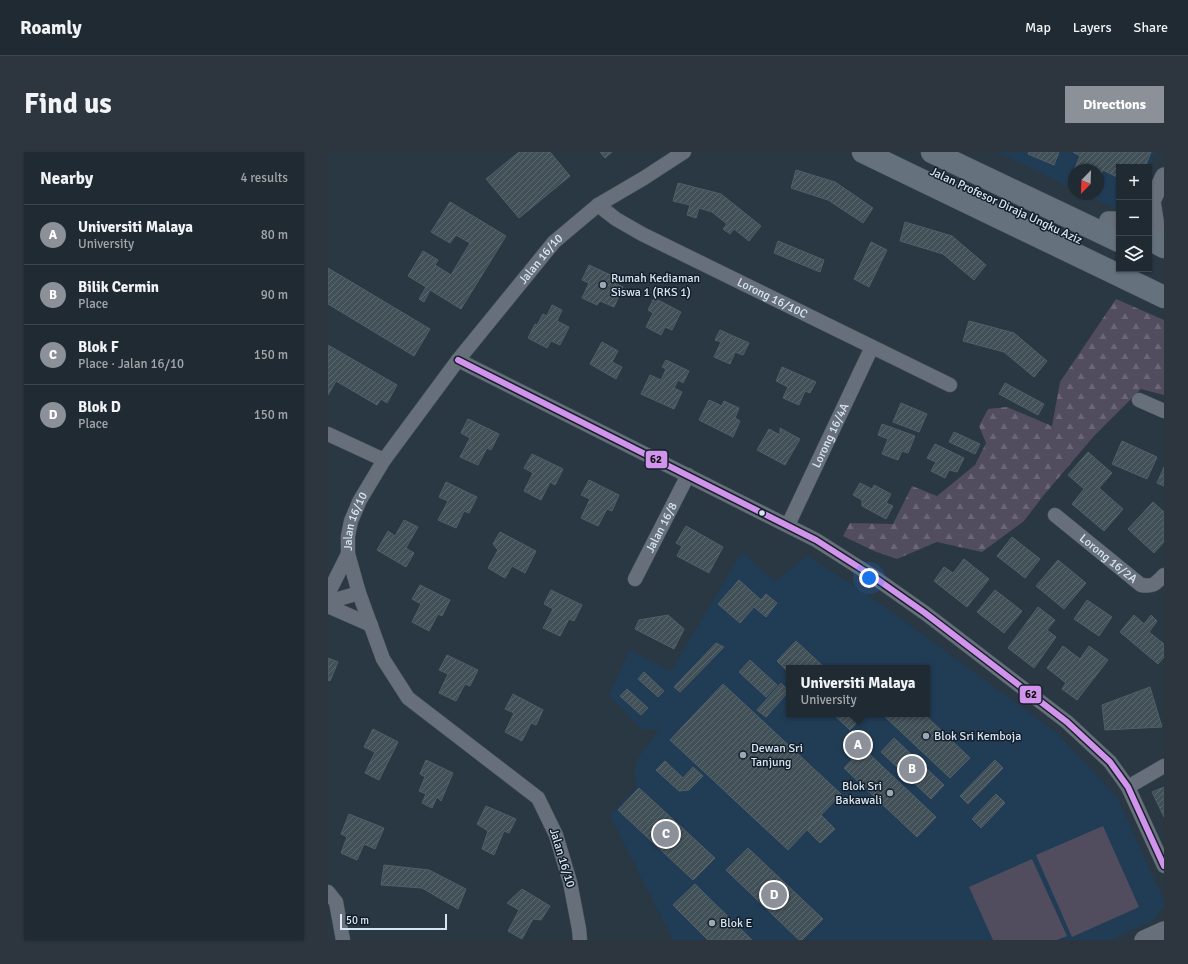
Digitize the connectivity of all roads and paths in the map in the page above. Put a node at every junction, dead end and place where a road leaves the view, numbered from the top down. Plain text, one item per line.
1 (684, 152) edge
2 (863, 152) edge
3 (894, 152) edge
4 (932, 152) edge
5 (967, 170) edge
6 (1164, 176) edge
7 (1152, 200) edge
8 (598, 205) junction
9 (1152, 207) edge
10 (1115, 222) edge
11 (1116, 240) edge
12 (1158, 250) edge
13 (1116, 258) edge
14 (1145, 272) edge
15 (1164, 281) edge
16 (1164, 297) edge
17 (872, 346) junction
18 (458, 360) junction
19 (950, 385) dead end
20 (1139, 400) dead end
21 (1164, 411) edge
22 (328, 434) edge
23 (384, 460) junction
24 (688, 475) junction
25 (1055, 515) dead end
26 (788, 525) junction
27 (348, 554) junction
28 (1164, 575) edge
29 (635, 579) dead end
30 (359, 593) junction
31 (328, 594) edge
32 (328, 602) edge
33 (328, 606) edge
34 (371, 625) junction
35 (1164, 766) edge
36 (1128, 787) junction
37 (1164, 866) edge
38 (328, 892) edge
39 (1164, 931) edge
40 (343, 940) edge
41 (580, 940) edge
42 (1144, 940) edge

1 - 8 street, Jalan 16/10
2 - 16 main road
3 - 5 main road, Jalan Profesor Diraja Ungku Aziz
4 - 5 main road, Jalan Profesor Diraja Ungku Aziz
5 - 10 main road
5 - 11 main road, Jalan Profesor Diraja Ungku Aziz
5 - 13 main road, Jalan Profesor Diraja Ungku Aziz
6 - 7 street
8 - 17 street, Lorong 16/10C
8 - 18 street, Jalan 16/10
9 - 12 street
14 - 15 main road
17 - 19 street, Lorong 16/10C
17 - 26 street, Lorong 16/4A
18 - 23 street, Jalan 16/10
18 - 24 street
20 - 21 street
22 - 23 street
23 - 27 street, Jalan 16/10
24 - 26 street
24 - 29 street, Jalan 16/8
25 - 28 street, Lorong 16/2A
26 - 36 street
27 - 30 street, Jalan 16/10
27 - 31 street
30 - 32 street
30 - 34 street, Jalan 16/10
33 - 34 street
34 - 41 street, Jalan 16/10
35 - 36 street
36 - 37 street
38 - 40 street
39 - 42 main road

